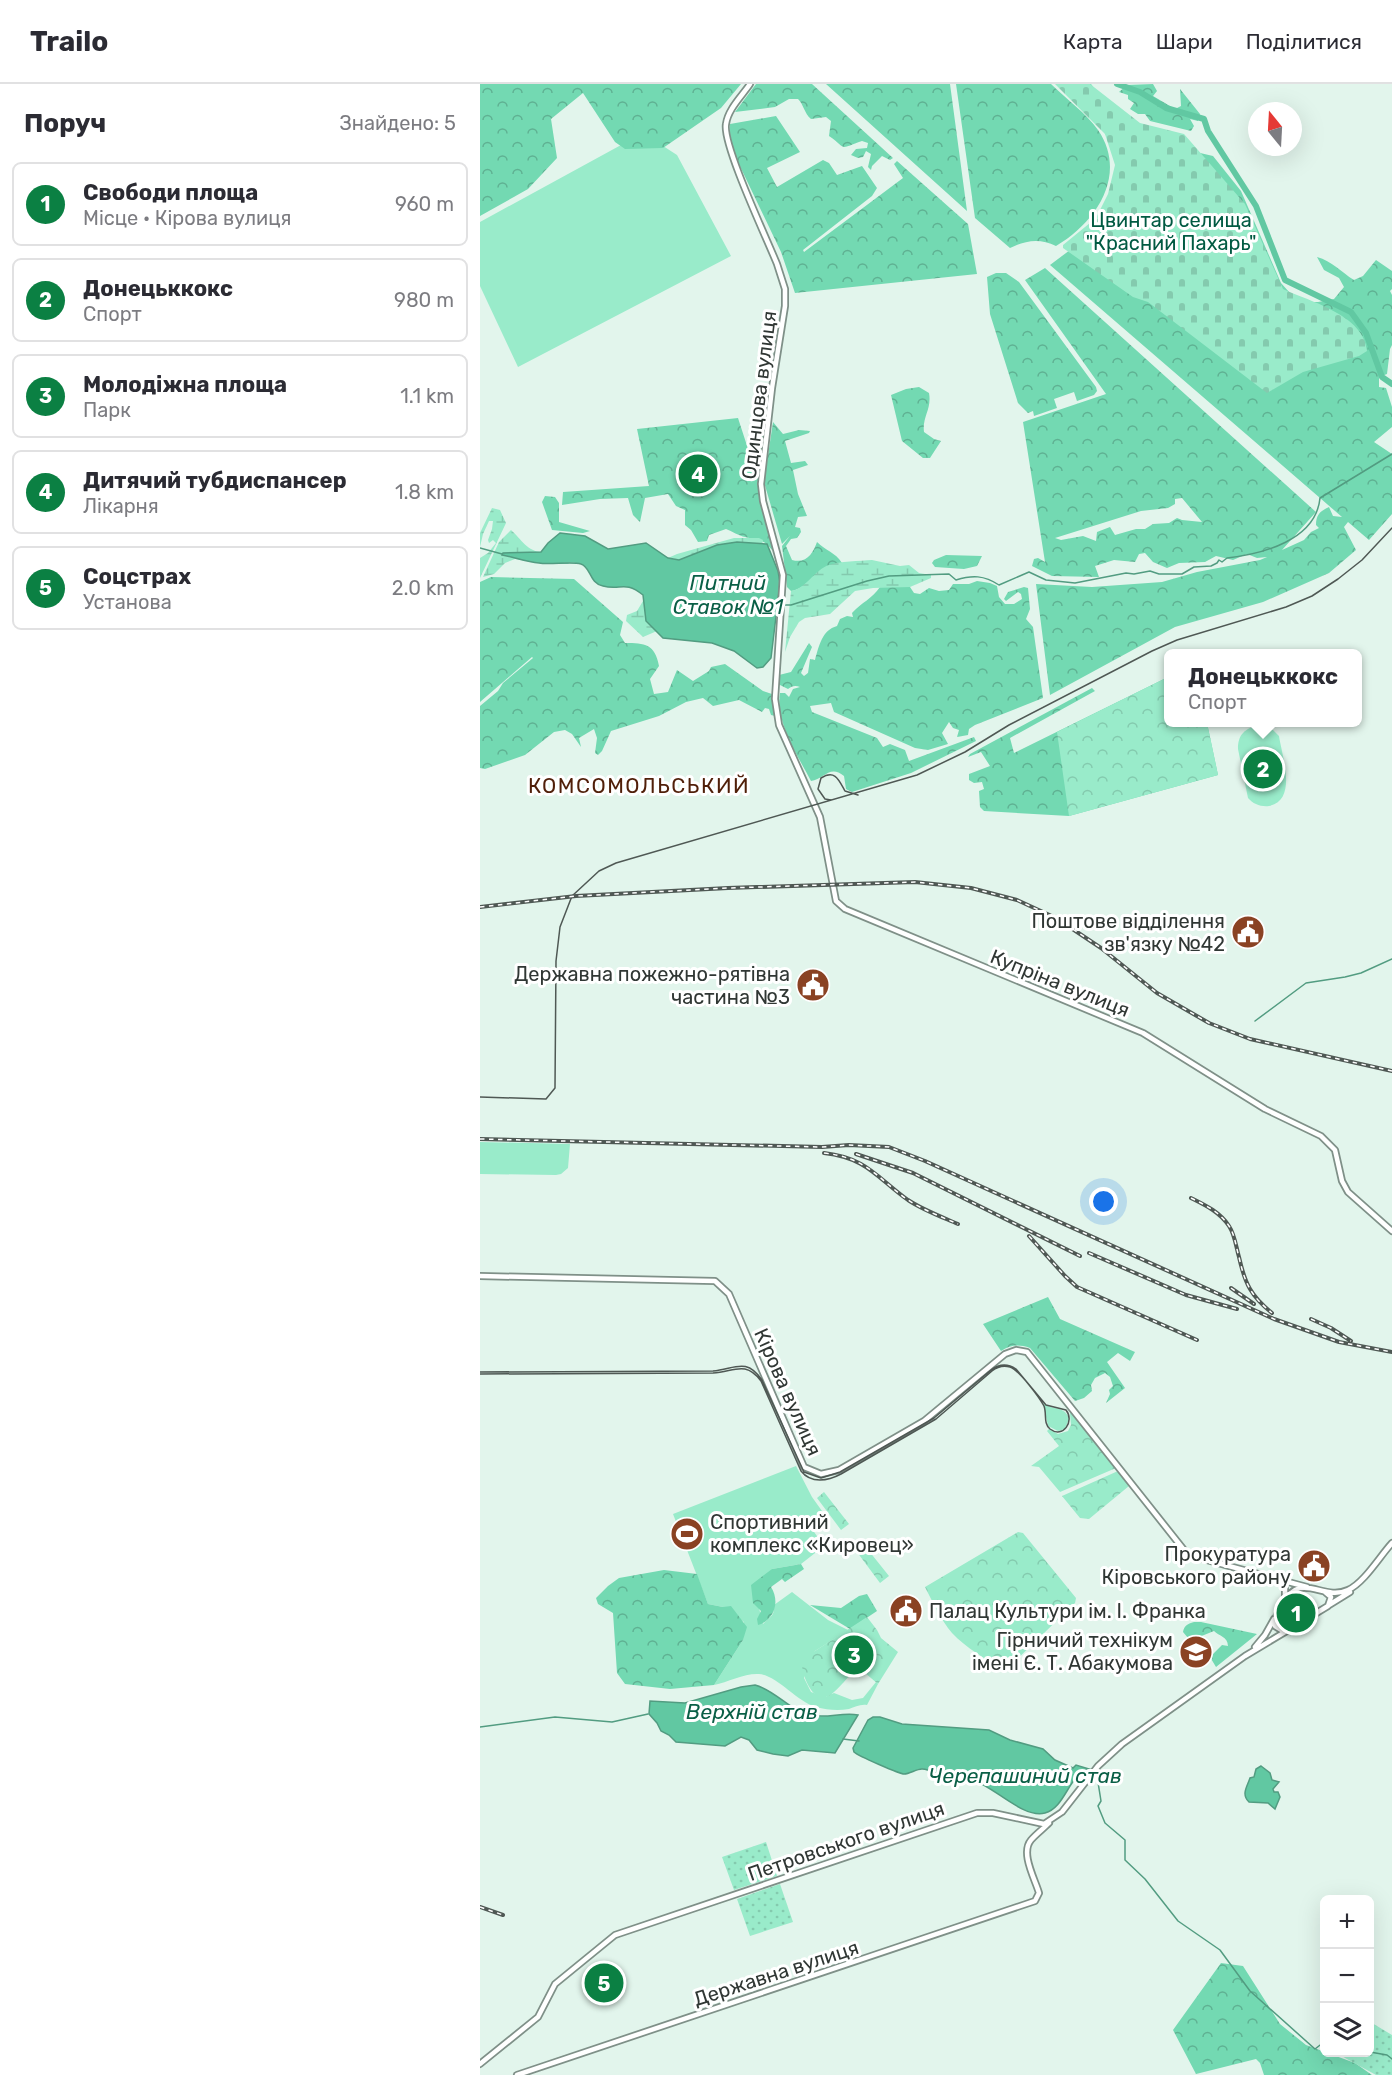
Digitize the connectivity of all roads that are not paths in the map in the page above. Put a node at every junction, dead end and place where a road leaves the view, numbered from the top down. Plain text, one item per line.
1 (750, 84) edge
2 (779, 725) joint
3 (1392, 1231) edge
4 (480, 1276) edge
5 (1392, 1543) edge
6 (1279, 1580) junction
7 (1358, 1583) junction
8 (1306, 1587) junction
9 (1325, 1592) junction
10 (1285, 1599) junction
11 (1328, 1606) junction
12 (1275, 1616) junction
13 (1290, 1629) junction
14 (1251, 1651) junction
15 (1056, 1817) junction
16 (480, 2064) edge
17 (517, 2075) edge

1 - 2 main road, Одинцова вулиця
2 - 3 main road, Купріна вулиця
4 - 6 main road, Кірова вулиця
5 - 7 main road
6 - 8 main road, Кірова вулиця
6 - 10 main road
7 - 9 main road, Кірова вулиця
7 - 11 main road
8 - 9 main road, Кірова вулиця
8 - 10 main road
9 - 11 main road
10 - 12 main road
11 - 13 main road
12 - 13 main road
12 - 14 main road
13 - 14 main road
14 - 15 main road
15 - 16 main road, Петровського вулиця
15 - 17 main road, Державна вулиця

